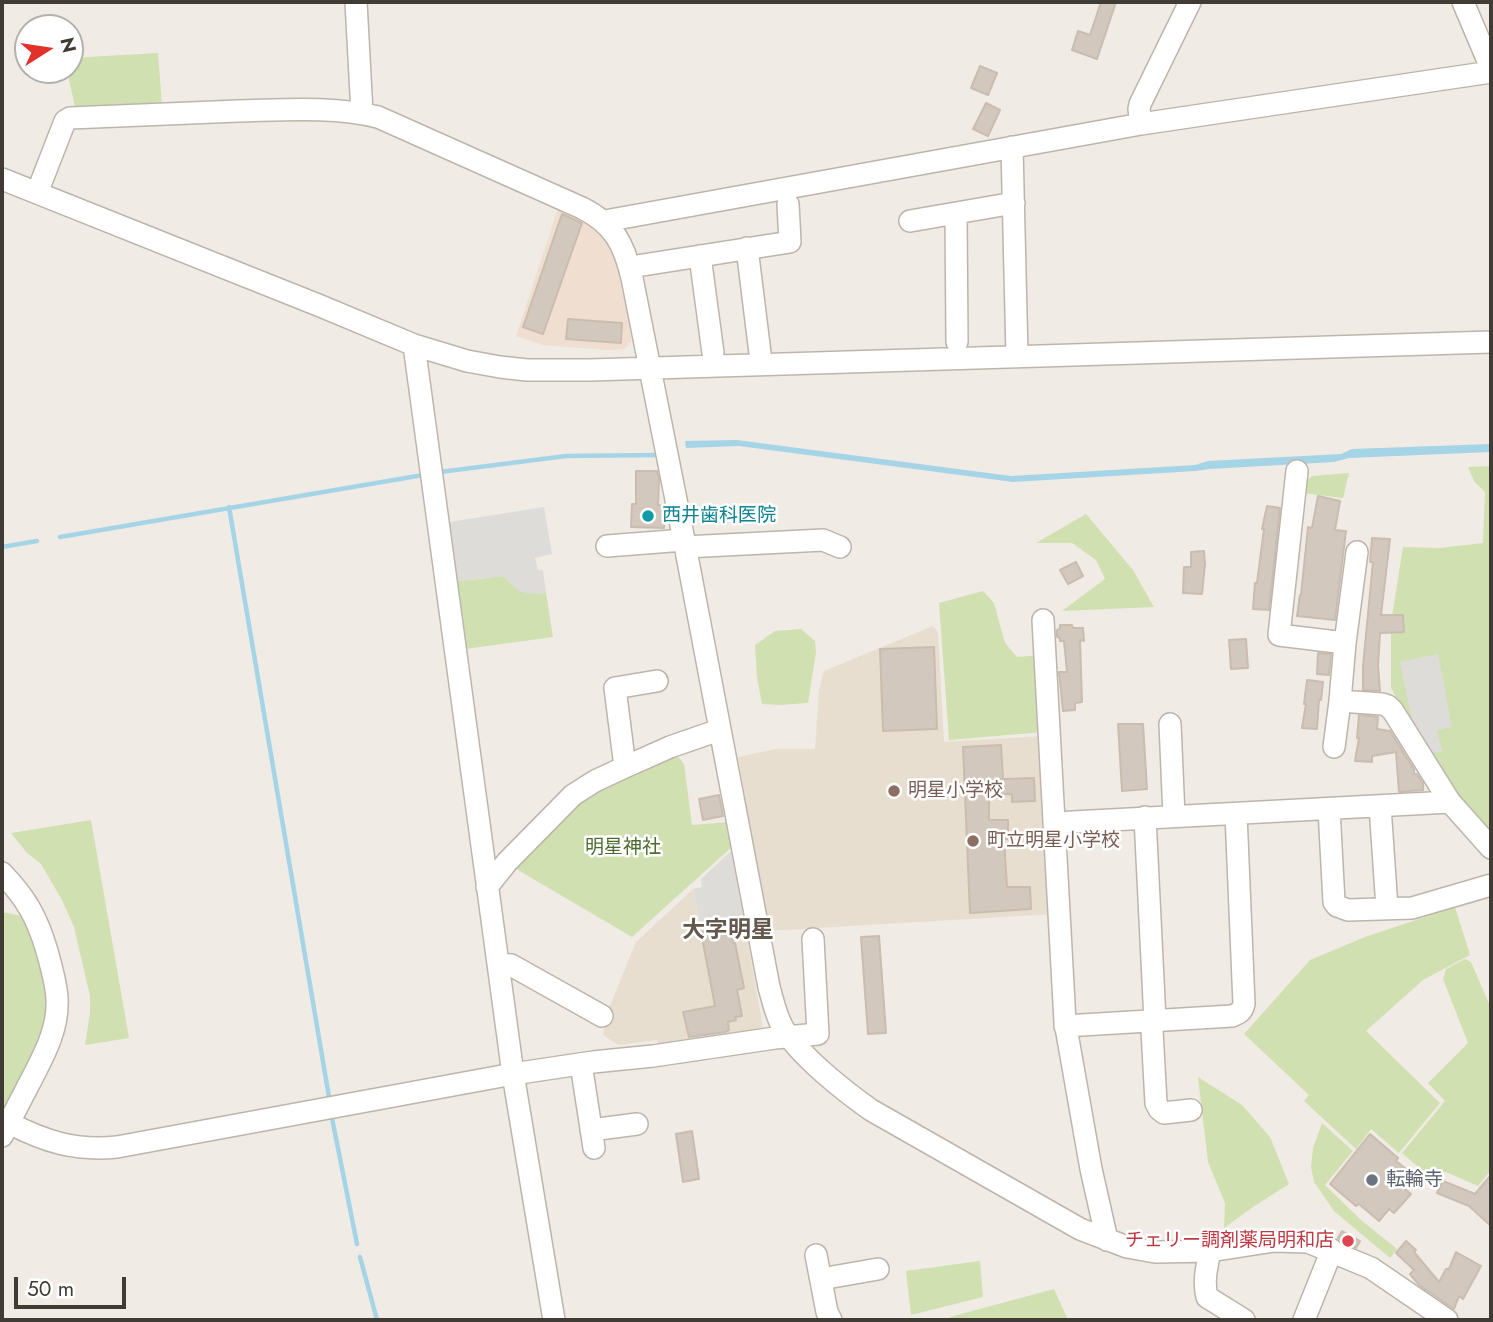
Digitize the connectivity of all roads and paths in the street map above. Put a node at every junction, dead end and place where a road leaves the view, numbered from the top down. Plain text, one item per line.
1 (356, 2) edge
2 (1190, 2) edge
3 (1463, 2) edge
4 (1491, 70) edge
5 (362, 113) junction
6 (1141, 124) junction
7 (1012, 148) junction
8 (2, 178) edge
9 (37, 193) junction
10 (1014, 203) junction
11 (788, 204) dead end
12 (956, 213) junction
13 (911, 221) dead end
14 (605, 222) junction
15 (747, 248) junction
16 (700, 256) junction
17 (629, 267) junction
18 (957, 342) dead end
19 (1491, 342) edge
20 (414, 345) junction
21 (760, 353) dead end
22 (713, 354) dead end
23 (1017, 356) junction
24 (649, 367) junction
25 (1297, 471) dead end
26 (684, 544) junction
27 (607, 546) dead end
28 (840, 547) dead end
29 (1357, 552) dead end
30 (1043, 620) dead end
31 (1345, 643) junction
32 (657, 681) dead end
33 (1340, 701) junction
34 (1170, 723) dead end
35 (719, 730) junction
36 (1334, 747) dead end
37 (625, 767) junction
38 (1450, 802) junction
39 (1380, 806) junction
40 (1329, 809) junction
41 (1236, 814) junction
42 (1174, 816) junction
43 (1145, 817) junction
44 (1054, 822) junction
45 (1491, 848) edge
46 (2, 873) edge
47 (1491, 885) edge
48 (487, 887) junction
49 (1387, 908) junction
50 (813, 939) dead end
51 (498, 964) junction
52 (602, 1016) dead end
53 (1155, 1021) junction
54 (1065, 1026) junction
55 (789, 1037) junction
56 (581, 1064) junction
57 (513, 1074) junction
58 (1191, 1110) dead end
59 (637, 1124) dead end
60 (5, 1130) edge
61 (1107, 1240) junction
62 (1332, 1250) junction
63 (1210, 1251) junction
64 (816, 1255) dead end
65 (878, 1269) dead end
66 (821, 1279) junction
67 (554, 1320) edge
68 (831, 1320) edge
69 (1244, 1320) edge
70 (1304, 1320) edge
71 (1447, 1320) edge

1 - 5 street
2 - 6 street
3 - 4 street
4 - 6 street
5 - 9 street
5 - 14 street
6 - 7 street
7 - 10 street
7 - 14 street
8 - 9 street
9 - 20 street
10 - 12 street
10 - 23 street
11 - 15 street
12 - 13 street
12 - 18 street
14 - 17 street
15 - 16 street
15 - 21 street
16 - 17 street
16 - 22 street
17 - 24 street
19 - 23 street
20 - 24 street
20 - 48 street
23 - 24 street
24 - 26 street
25 - 31 street
26 - 27 street
26 - 28 street
26 - 35 street
29 - 31 street
30 - 44 street
31 - 33 street
32 - 37 street
33 - 36 street
33 - 38 street
34 - 42 street
35 - 37 street
35 - 55 street
37 - 48 street
38 - 39 street
38 - 45 street
39 - 40 street
39 - 49 street
40 - 41 street
40 - 49 street
41 - 42 street
41 - 53 street
42 - 43 street
43 - 44 street
43 - 53 street
44 - 54 street
46 - 60 street
47 - 49 street
48 - 51 street
50 - 55 street
51 - 52 street
51 - 57 street
53 - 54 street
53 - 58 street
54 - 61 street
55 - 56 street
55 - 61 street
56 - 57 street
56 - 59 street
57 - 60 street
57 - 67 street
61 - 63 street
62 - 63 street
62 - 70 street
62 - 71 street
63 - 69 street
64 - 66 street
65 - 66 street
66 - 68 street

